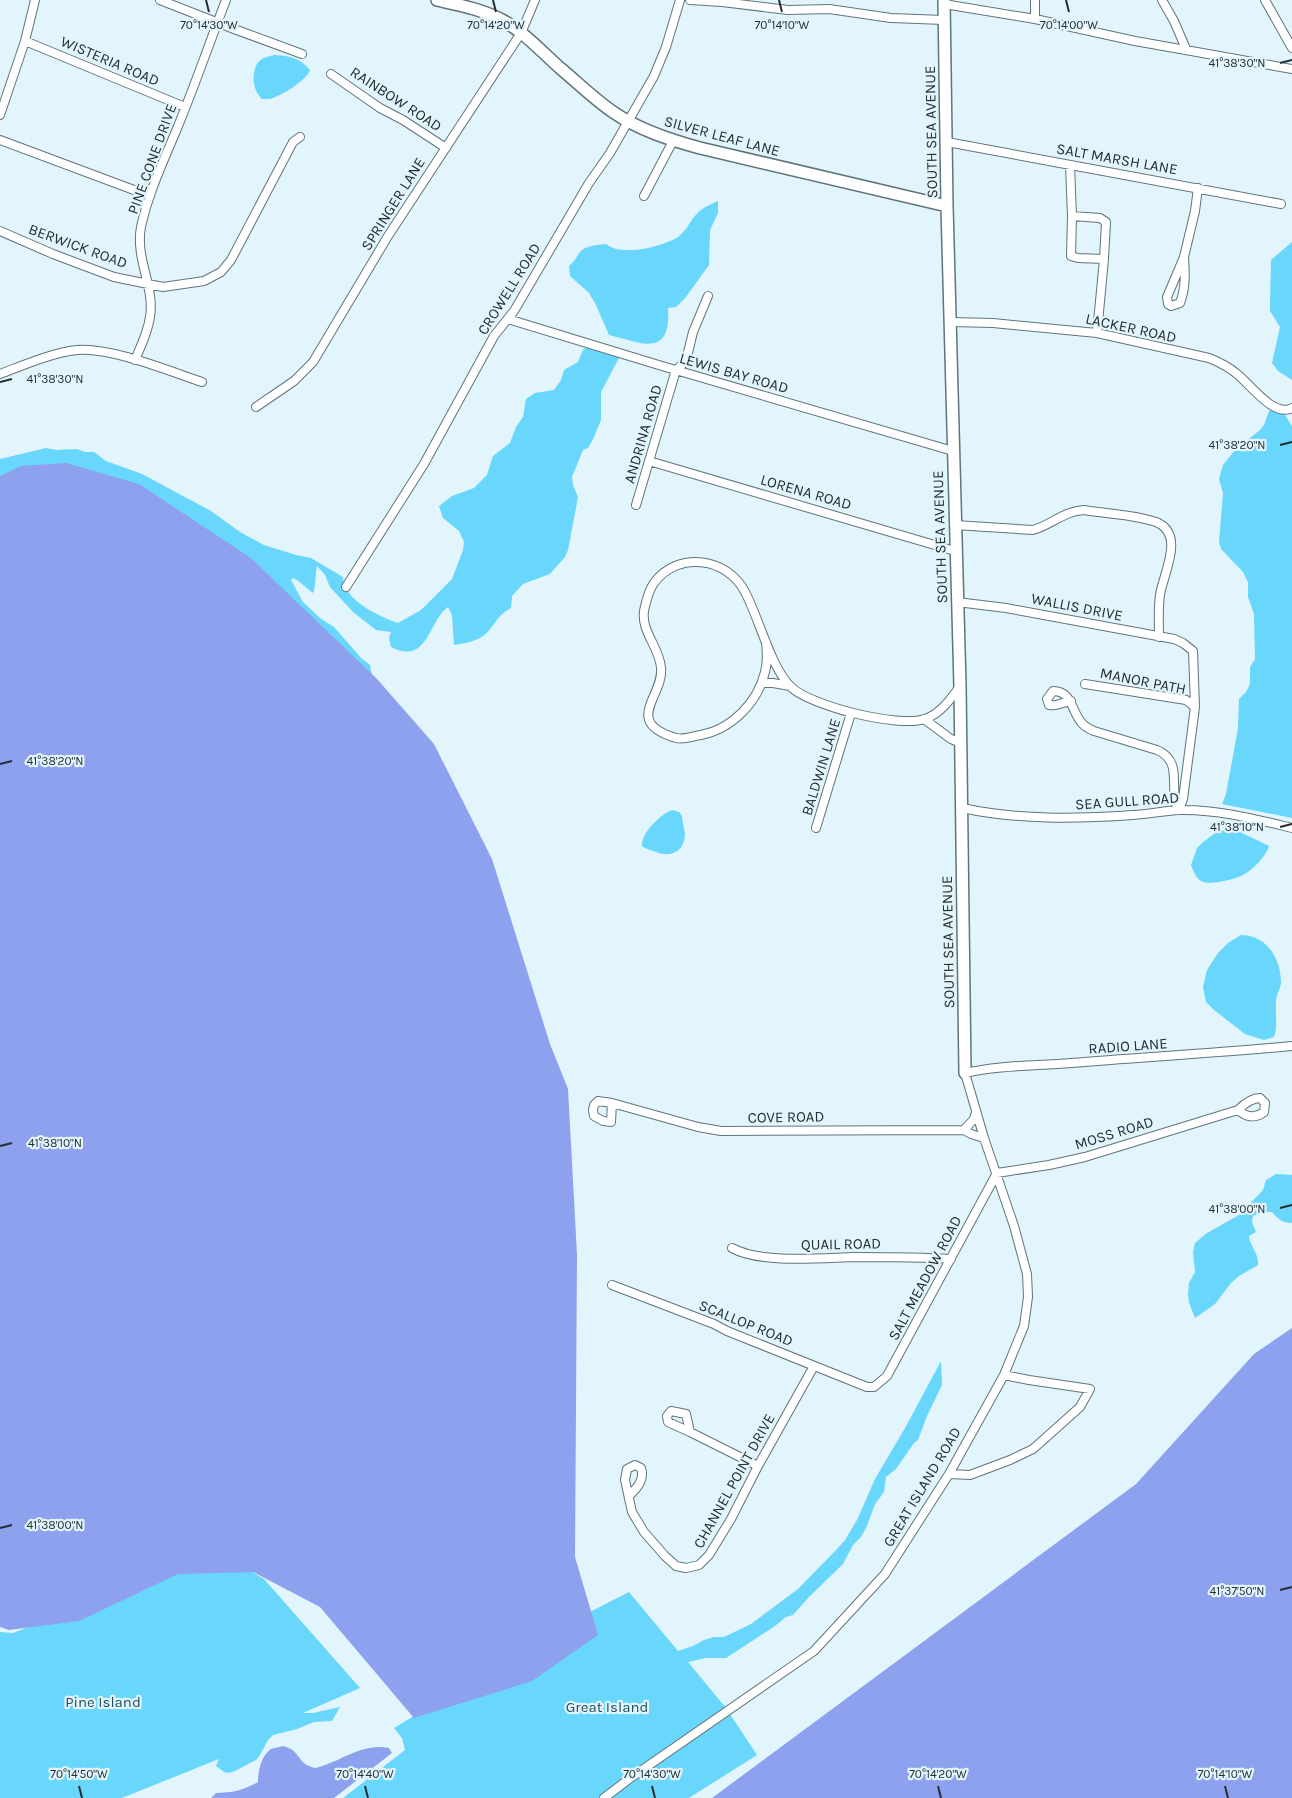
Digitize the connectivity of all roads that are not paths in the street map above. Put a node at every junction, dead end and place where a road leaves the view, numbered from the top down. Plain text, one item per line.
1 (35, 0) edge
2 (160, 0) edge
3 (226, 0) edge
4 (437, 0) edge
5 (535, 0) edge
6 (680, 0) edge
7 (690, 0) edge
8 (1034, 0) edge
9 (1162, 0) edge
10 (1265, 0) edge
11 (944, 2) edge
12 (1034, 19) junction
13 (944, 20) junction
14 (217, 22) junction
15 (521, 33) junction
16 (25, 41) junction
17 (1292, 48) edge
18 (1186, 49) junction
19 (302, 54) dead end
20 (1292, 68) edge
21 (331, 74) dead end
22 (185, 108) junction
23 (0, 115) edge
24 (628, 121) junction
25 (300, 137) dead end
26 (0, 140) edge
27 (673, 141) junction
28 (947, 142) junction
29 (446, 148) junction
30 (1070, 165) junction
31 (1198, 188) junction
32 (150, 196) junction
33 (644, 196) dead end
34 (1281, 204) dead end
35 (947, 206) junction
36 (1072, 216) junction
37 (0, 231) edge
38 (1184, 257) junction
39 (1104, 258) junction
40 (147, 283) junction
41 (708, 296) dead end
42 (508, 318) junction
43 (951, 322) junction
44 (1097, 333) junction
45 (135, 360) junction
46 (676, 370) junction
47 (0, 374) edge
48 (202, 382) dead end
49 (256, 407) dead end
50 (1291, 410) edge
51 (953, 451) junction
52 (649, 461) junction
53 (636, 505) dead end
54 (955, 525) junction
55 (956, 551) junction
56 (346, 587) dead end
57 (957, 602) junction
58 (1159, 637) junction
59 (766, 642) junction
60 (762, 683) junction
61 (1085, 684) dead end
62 (790, 686) junction
63 (960, 686) junction
64 (1071, 701) dead end
65 (1195, 707) junction
66 (851, 713) junction
67 (924, 719) junction
68 (961, 743) junction
69 (962, 808) junction
70 (1179, 810) junction
71 (816, 828) dead end
72 (1292, 828) edge
73 (1292, 1046) edge
74 (965, 1073) junction
75 (612, 1103) dead end
76 (1238, 1110) dead end
77 (976, 1112) junction
78 (964, 1130) junction
79 (984, 1138) junction
80 (996, 1173) junction
81 (732, 1248) dead end
82 (951, 1259) junction
83 (612, 1285) dead end
84 (814, 1366) junction
85 (1004, 1375) junction
86 (870, 1388) joint
87 (690, 1432) dead end
88 (758, 1466) junction
89 (949, 1474) junction
90 (629, 1496) dead end
91 (604, 1798) edge

1 - 16 street
2 - 14 street
3 - 14 street, PINE CONE DRIVE
4 - 15 street, SILVER LEAF LANE
5 - 15 street, SPRINGER LANE
6 - 24 street, CROWELL ROAD
7 - 13 street
8 - 12 street
9 - 18 street
10 - 17 street
11 - 12 street
11 - 13 street, SOUTH SEA AVENUE
12 - 18 street
13 - 28 street, SOUTH SEA AVENUE
14 - 19 street
14 - 22 street, PINE CONE DRIVE
15 - 24 street, SILVER LEAF LANE
15 - 29 street, SPRINGER LANE
16 - 22 street, WISTERIA ROAD
16 - 23 street
18 - 20 street
21 - 29 street, RAINBOW ROAD
22 - 32 street, PINE CONE DRIVE
24 - 27 street, SILVER LEAF LANE
24 - 42 street, CROWELL ROAD
25 - 40 street, BERWICK ROAD
26 - 32 street
27 - 33 street
27 - 35 street, SILVER LEAF LANE
28 - 30 street, SALT MARSH LANE
28 - 35 street, SOUTH SEA AVENUE
29 - 49 street, SPRINGER LANE
30 - 31 street, SALT MARSH LANE
30 - 36 street
31 - 34 street, SALT MARSH LANE
31 - 38 street
32 - 40 street, PINE CONE DRIVE
35 - 43 street, SOUTH SEA AVENUE
36 - 39 street
36 - 39 street
37 - 40 street, BERWICK ROAD
38 - 38 street
39 - 44 street
40 - 45 street, PINE CONE DRIVE
41 - 46 street, ANDRINA ROAD
42 - 46 street, LEWIS BAY ROAD
42 - 56 street, CROWELL ROAD
43 - 44 street, LACKER ROAD
43 - 51 street, SOUTH SEA AVENUE
44 - 50 street, LACKER ROAD
45 - 47 street
45 - 48 street
46 - 51 street, LEWIS BAY ROAD
46 - 52 street, ANDRINA ROAD
51 - 54 street, SOUTH SEA AVENUE
52 - 53 street, ANDRINA ROAD
52 - 55 street, LORENA ROAD
54 - 55 street, SOUTH SEA AVENUE
54 - 58 street
55 - 57 street, SOUTH SEA AVENUE
57 - 58 street, WALLIS DRIVE
57 - 63 street, SOUTH SEA AVENUE
58 - 65 street, WALLIS DRIVE
59 - 60 street
59 - 60 street
59 - 62 street
60 - 62 street
61 - 65 street, MANOR PATH
62 - 66 street
63 - 67 street
63 - 68 street, SOUTH SEA AVENUE
64 - 70 street
65 - 70 street
66 - 67 street
66 - 71 street, BALDWIN LANE
67 - 68 street
68 - 69 street, SOUTH SEA AVENUE
69 - 70 street, SEA GULL ROAD
69 - 74 street, SOUTH SEA AVENUE
70 - 72 street, SEA GULL ROAD
73 - 74 street, RADIO LANE
74 - 77 street, GREAT ISLAND ROAD
75 - 78 street, COVE ROAD
76 - 80 street, MOSS ROAD
77 - 78 street
77 - 79 street, GREAT ISLAND ROAD
78 - 79 street, COVE ROAD
79 - 80 street, GREAT ISLAND ROAD
80 - 82 street, SALT MEADOW ROAD
80 - 85 street, GREAT ISLAND ROAD
81 - 82 street, QUAIL ROAD
82 - 86 street, SALT MEADOW ROAD
83 - 84 street, SCALLOP ROAD
84 - 86 street, SCALLOP ROAD
84 - 88 street, CHANNEL POINT DRIVE
85 - 89 street, GREAT ISLAND ROAD
85 - 89 street
87 - 88 street
88 - 90 street, CHANNEL POINT DRIVE
89 - 91 street, GREAT ISLAND ROAD

